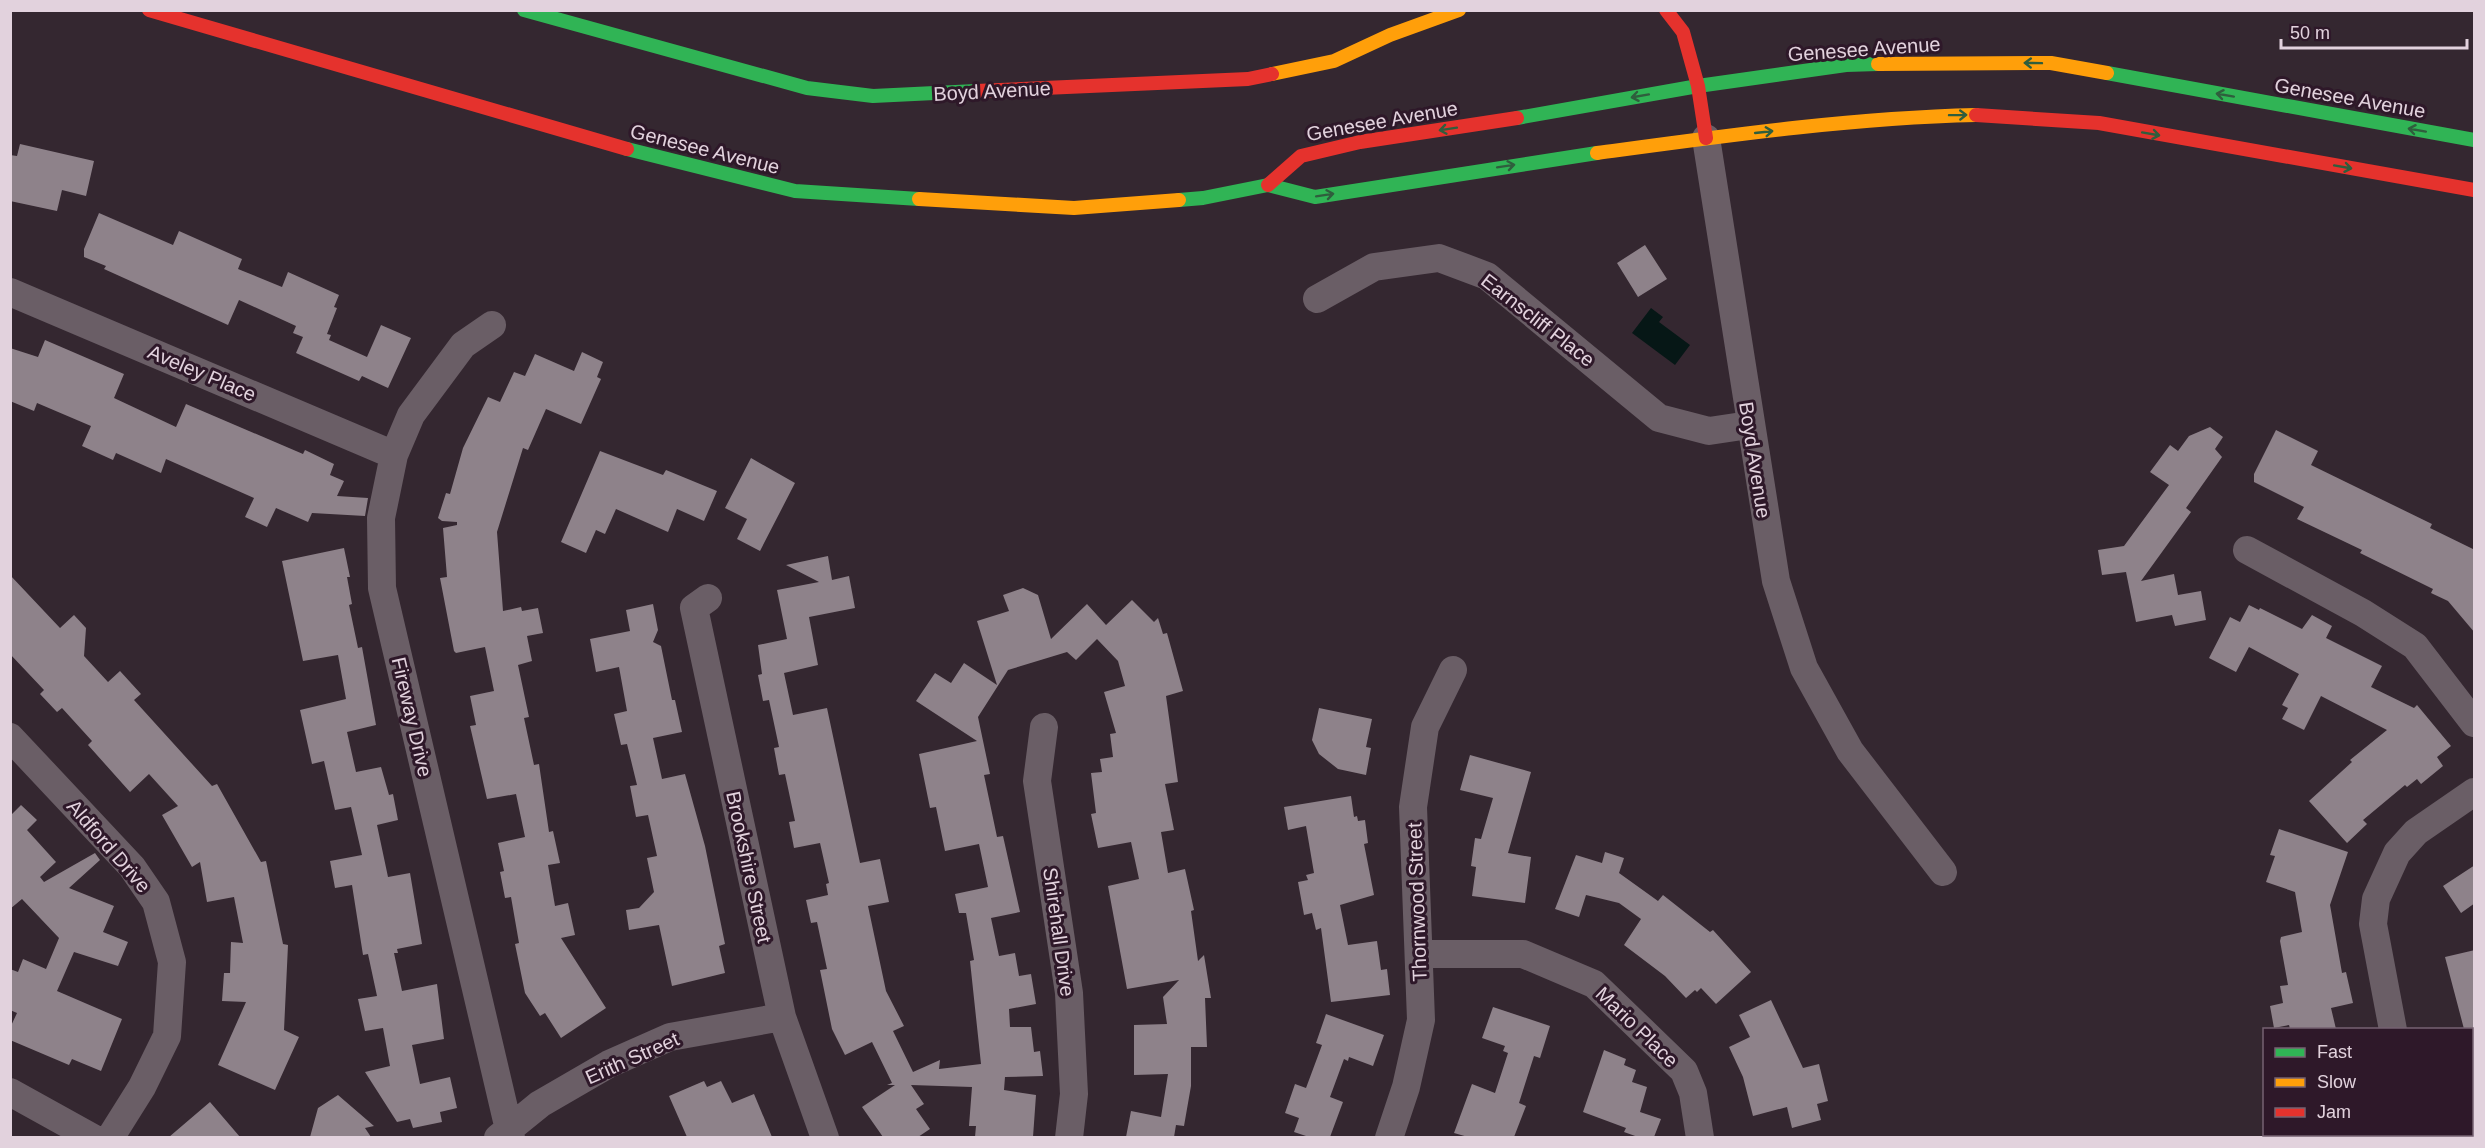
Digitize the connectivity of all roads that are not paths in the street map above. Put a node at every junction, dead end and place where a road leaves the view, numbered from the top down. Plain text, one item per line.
1 (149, 10) edge
2 (524, 10) edge
3 (1459, 10) edge
4 (1666, 10) edge
5 (1698, 86) junction
6 (1706, 138) junction
7 (2475, 140) edge
8 (1268, 185) junction
9 (2475, 190) edge
10 (10, 292) edge
11 (1317, 298) dead end
12 (492, 325) dead end
13 (1749, 425) junction
14 (394, 455) junction
15 (2247, 550) dead end
16 (708, 598) dead end
17 (1453, 670) dead end
18 (2475, 723) edge
19 (1044, 727) dead end
20 (10, 737) edge
21 (2475, 792) edge
22 (1943, 872) dead end
23 (1420, 954) junction
24 (782, 1017) junction
25 (2393, 1028) edge
26 (10, 1092) edge
27 (506, 1135) edge
28 (93, 1137) edge
29 (110, 1137) edge
30 (825, 1137) edge
31 (1069, 1137) edge
32 (1389, 1137) edge
33 (1700, 1137) edge

1 - 8 main road, Genesee Avenue
2 - 3 main road, Boyd Avenue
4 - 5 main road, Boyd Avenue
5 - 6 main road, Boyd Avenue
7 -> 5 main road, Genesee Avenue
5 -> 8 main road, Genesee Avenue
8 -> 6 main road, Genesee Avenue
6 -> 9 main road, Genesee Avenue
6 - 13 street, Boyd Avenue
10 - 14 street, Aveley Place
11 - 13 street, Earnscliff Place
12 - 14 street, Fireway Drive
13 - 22 street, Boyd Avenue
14 - 27 street, Fireway Drive
15 - 18 street
16 - 24 street, Brookshire Street
17 - 23 street, Thornwood Street
19 - 31 street, Shirehall Drive
20 - 29 street, Aldford Drive
21 - 25 street
23 - 32 street, Thornwood Street
23 - 33 street, Mario Place
24 - 27 street, Erith Street
24 - 30 street, Brookshire Street
26 - 28 street

